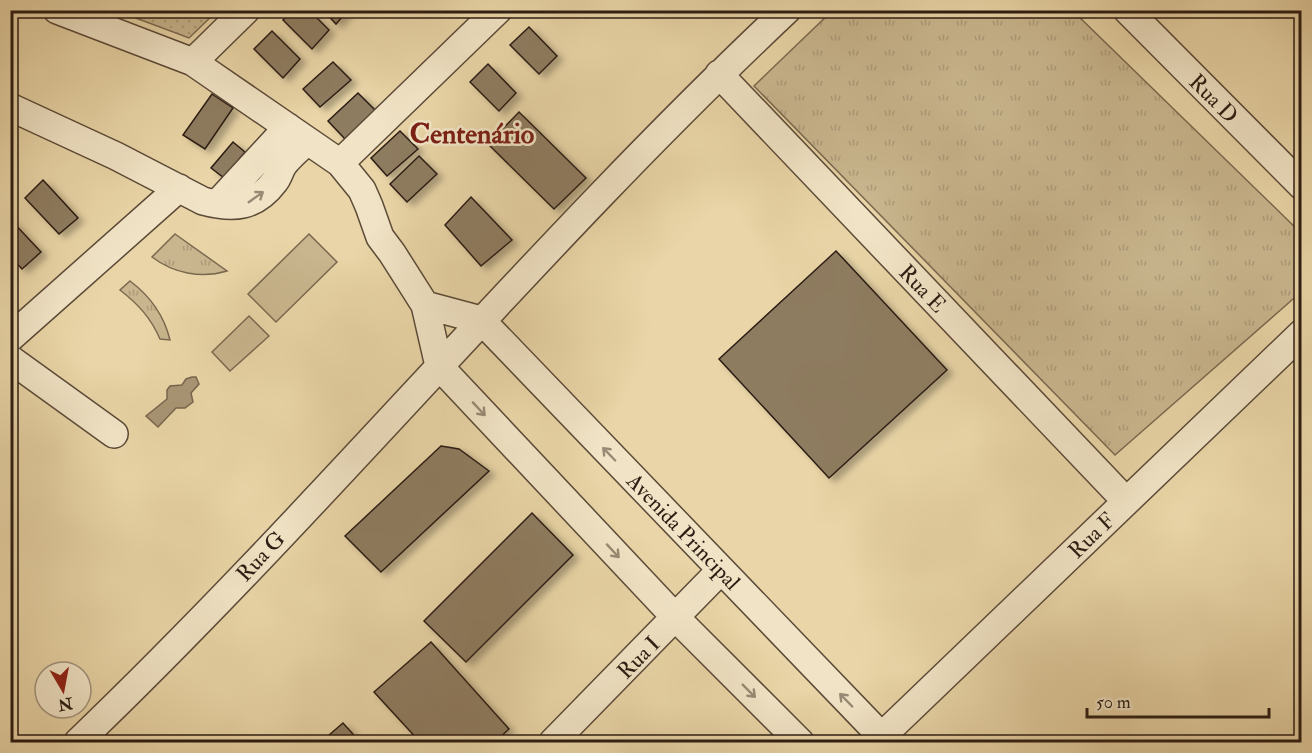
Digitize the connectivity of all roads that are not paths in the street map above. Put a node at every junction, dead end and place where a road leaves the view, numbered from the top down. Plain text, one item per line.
1 (57, 10) edge
2 (246, 10) edge
3 (498, 10) edge
4 (788, 10) edge
5 (1127, 10) edge
6 (193, 62) junction
7 (719, 74) junction
8 (10, 107) edge
9 (298, 134) junction
10 (340, 163) junction
11 (1302, 186) edge
12 (179, 188) junction
13 (425, 305) junction
14 (481, 320) junction
15 (1302, 333) edge
16 (10, 338) edge
17 (10, 359) edge
18 (439, 366) junction
19 (114, 434) dead end
20 (1126, 501) junction
21 (721, 570) junction
22 (676, 618) junction
23 (884, 740) edge
24 (78, 742) edge
25 (553, 742) edge
26 (800, 742) edge

1 - 6 street
2 - 6 street
3 - 10 street
4 - 7 street, Rua G
5 - 11 street, Rua D
6 - 9 street
7 - 14 street, Rua G
7 - 20 street, Rua E
8 - 12 street
9 - 10 street
9 - 12 street
10 - 13 street
12 - 16 street
13 - 14 street
13 - 18 street
14 - 18 street, Rua G
21 -> 14 street, Avenida Principal
15 - 20 street, Rua F
17 - 19 street
18 -> 22 street
18 - 24 street, Rua G
20 - 23 street, Rua F
21 - 22 street, Rua I
23 -> 21 street, Avenida Principal
22 - 25 street, Rua I
22 -> 26 street

